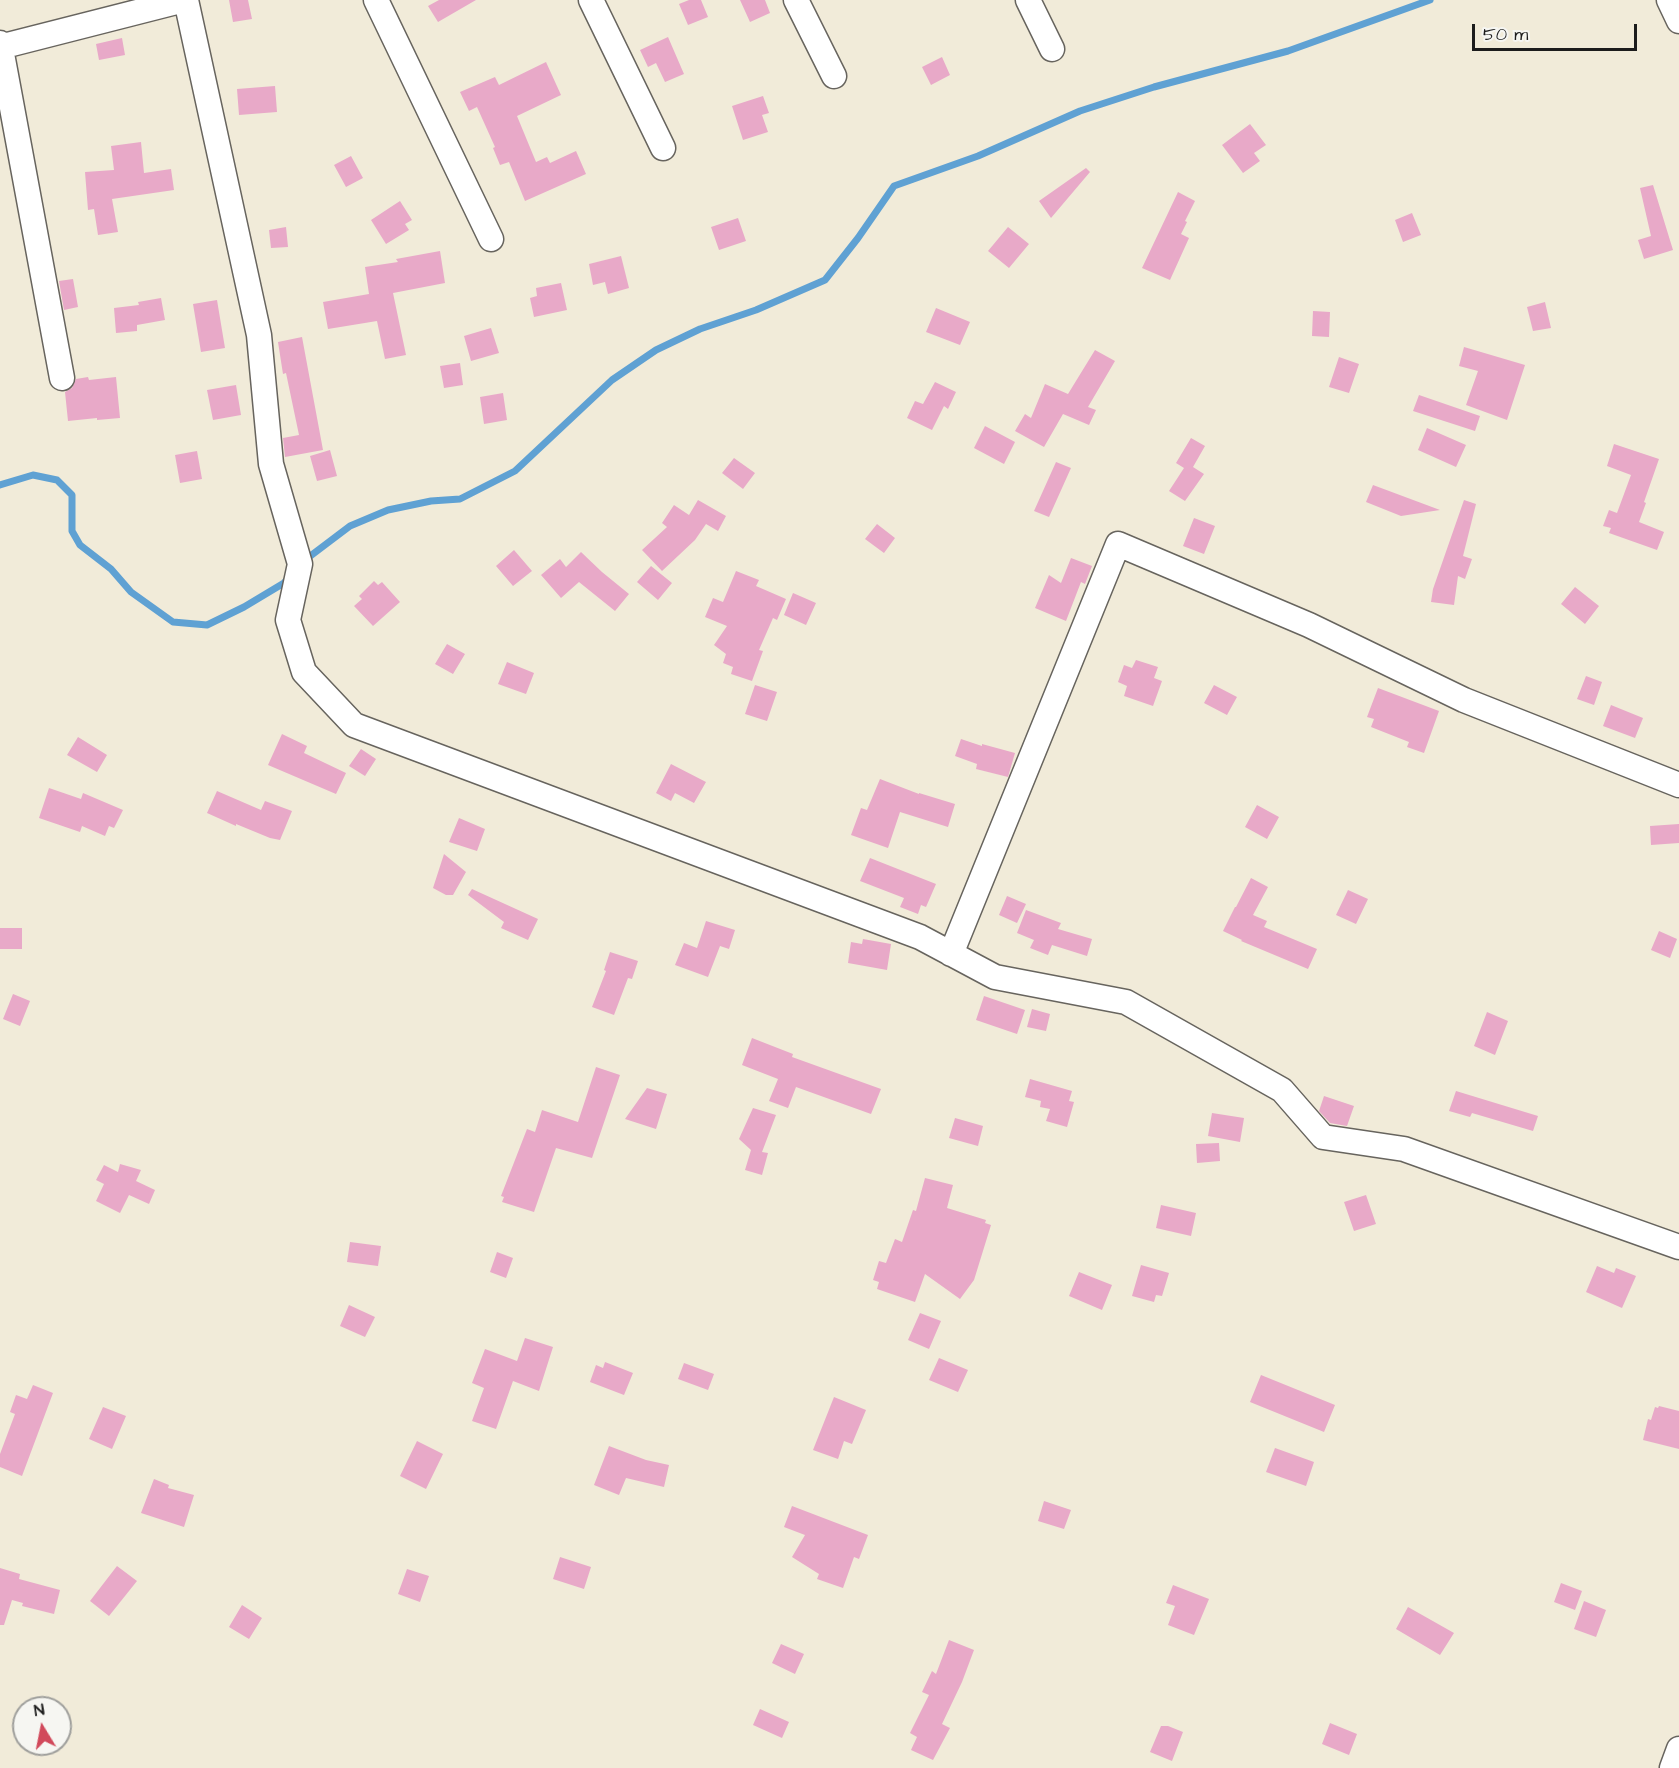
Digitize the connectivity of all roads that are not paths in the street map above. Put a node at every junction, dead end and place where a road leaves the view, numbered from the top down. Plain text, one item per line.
1 (185, 0) edge
2 (376, 0) edge
3 (591, 0) edge
4 (796, 0) edge
5 (1028, 0) edge
6 (1669, 0) edge
7 (1679, 21) edge
8 (0, 45) edge
9 (1052, 50) dead end
10 (834, 76) dead end
11 (663, 148) dead end
12 (490, 239) dead end
13 (62, 378) dead end
14 (1679, 785) edge
15 (951, 954) junction
16 (1679, 1247) edge
17 (1679, 1749) edge
18 (1672, 1768) edge

1 - 8 street
1 - 15 street
2 - 12 street
3 - 11 street
4 - 10 street
5 - 9 street
6 - 7 street
8 - 13 street
14 - 15 street
15 - 16 street
17 - 18 street

